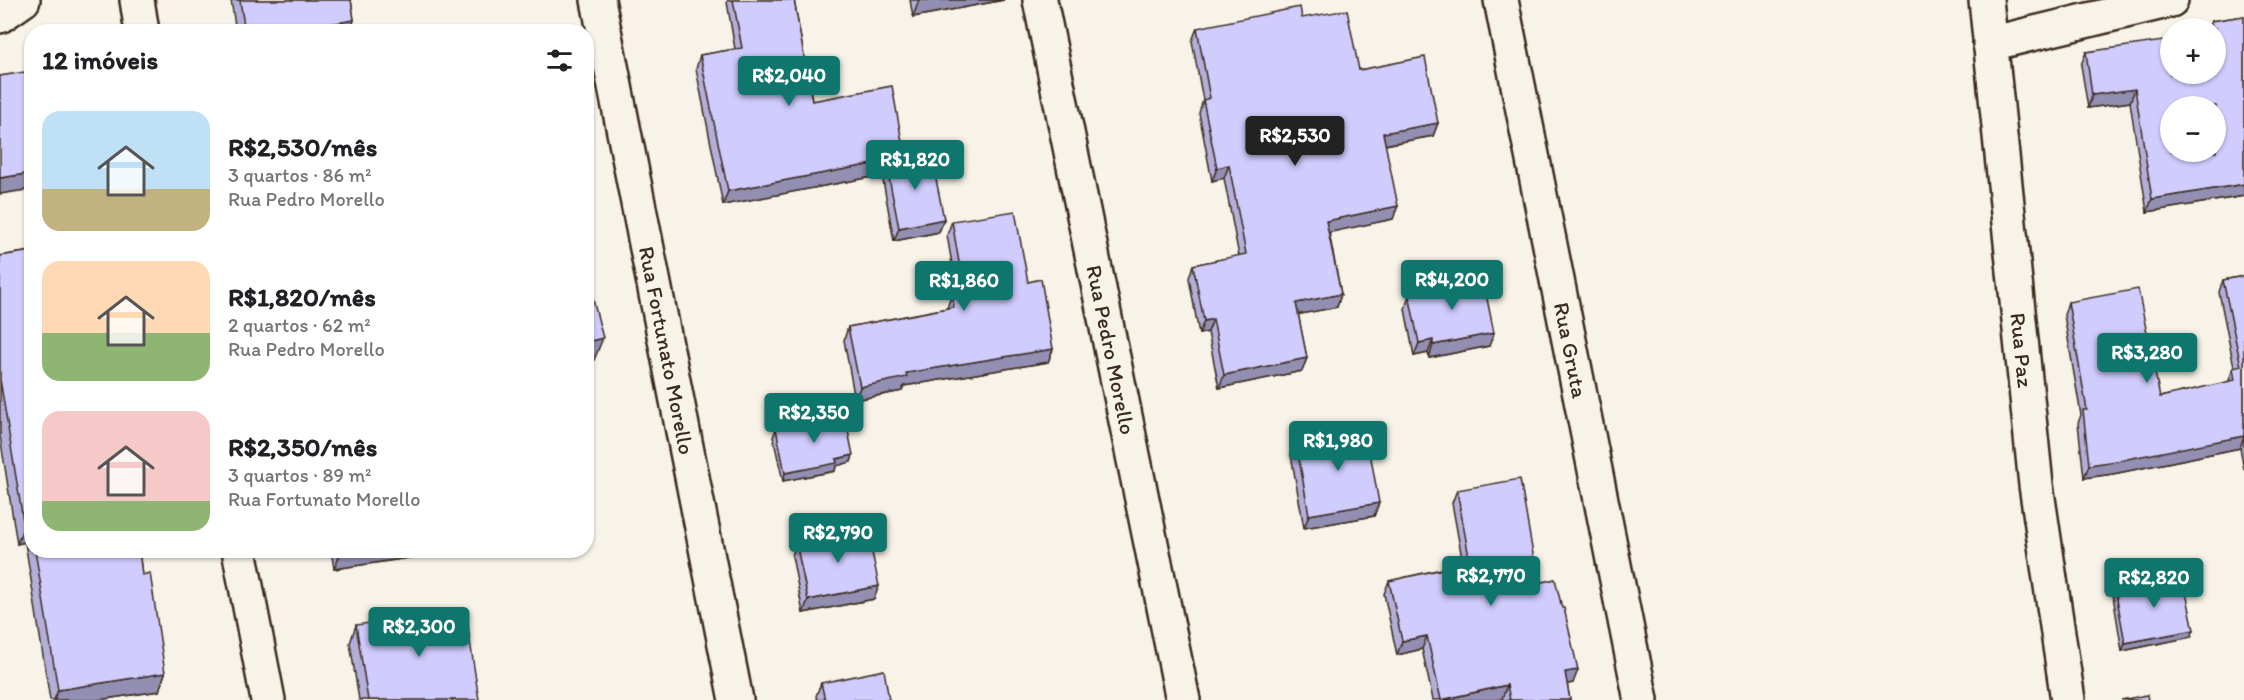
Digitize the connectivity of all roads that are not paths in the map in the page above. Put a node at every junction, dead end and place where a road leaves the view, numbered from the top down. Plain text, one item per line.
1 (23, 0) edge
2 (137, 0) edge
3 (598, 0) edge
4 (1040, 0) edge
5 (1501, 0) edge
6 (1986, 0) edge
7 (2171, 0) edge
8 (0, 16) edge
9 (141, 24) edge
10 (1990, 44) junction
11 (241, 558) edge
12 (268, 700) edge
13 (736, 700) edge
14 (1183, 700) edge
15 (1641, 700) edge
16 (2068, 700) edge

1 - 8 street
2 - 9 street
3 - 13 street, Rua Fortunato Morello
4 - 14 street, Rua Pedro Morello
5 - 15 street, Rua Gruta
6 - 10 street, Rua Paz
7 - 10 street
10 - 16 street, Rua Paz
11 - 12 street

